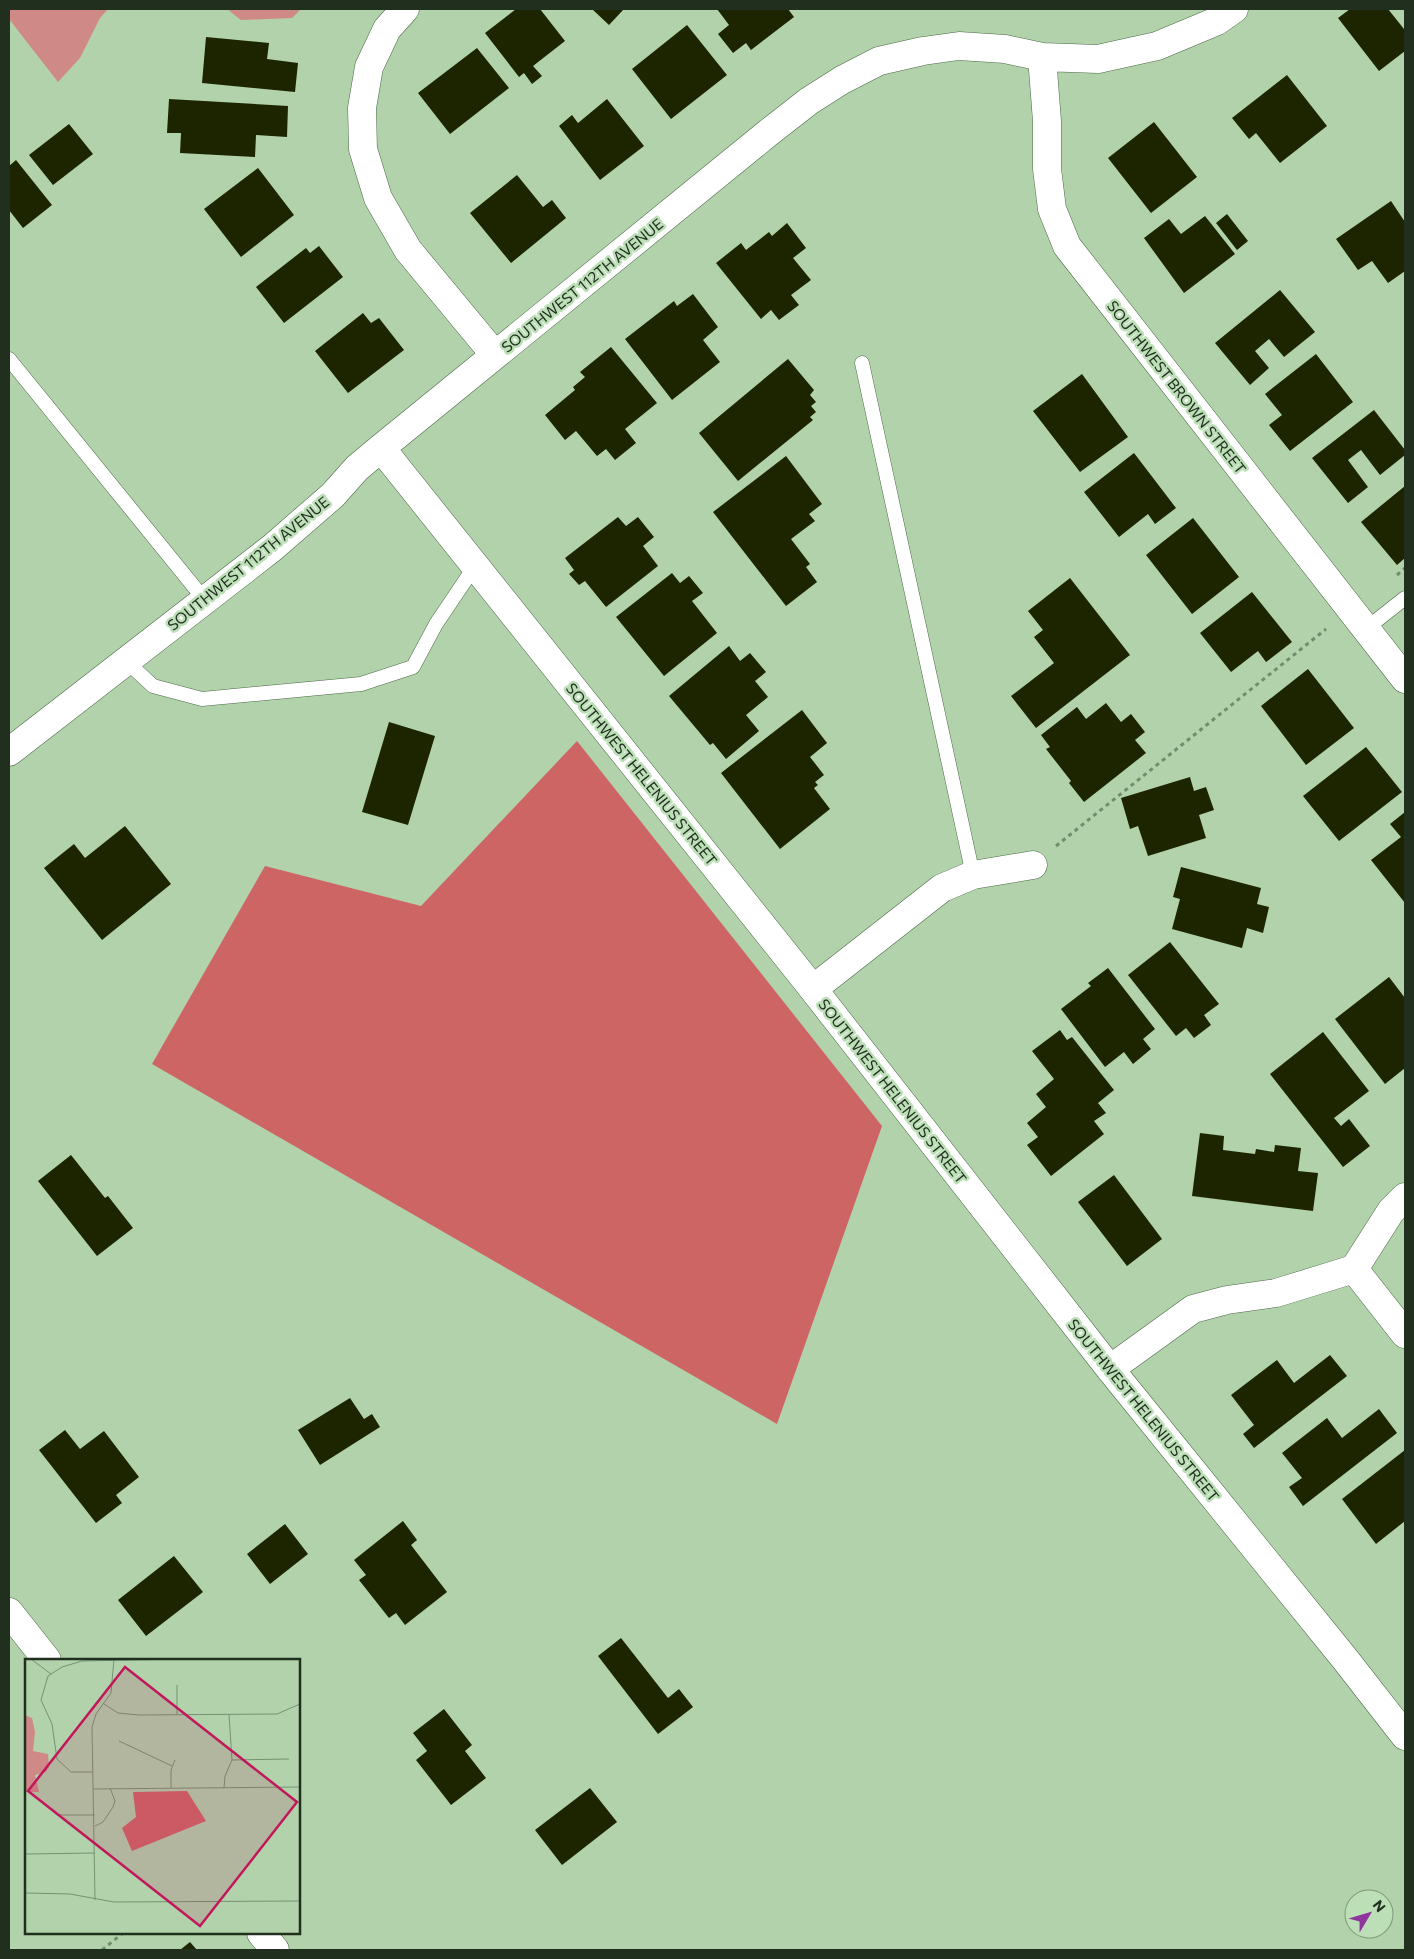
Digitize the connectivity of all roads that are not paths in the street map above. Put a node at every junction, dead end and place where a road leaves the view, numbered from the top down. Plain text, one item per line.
1 (405, 9) edge
2 (1234, 9) edge
3 (1042, 57) junction
4 (495, 355) junction
5 (9, 360) edge
6 (862, 363) dead end
7 (381, 448) junction
8 (475, 566) junction
9 (1405, 598) edge
10 (204, 599) junction
11 (1367, 628) junction
12 (126, 661) junction
13 (1405, 679) edge
14 (9, 752) edge
15 (1032, 865) road end
16 (973, 875) junction
17 (813, 989) junction
18 (1405, 1197) edge
19 (1354, 1269) junction
20 (1405, 1334) edge
21 (1110, 1369) junction
22 (9, 1612) edge
23 (46, 1659) edge
24 (1405, 1736) edge
25 (263, 1934) edge
26 (275, 1950) edge

1 - 4 street
2 - 3 street, SOUTHWEST 112TH AVENUE
3 - 4 street, SOUTHWEST 112TH AVENUE
3 - 11 street, SOUTHWEST BROWN STREET
4 - 7 street, SOUTHWEST 112TH AVENUE
5 - 10 lane
6 - 16 lane
7 - 8 street, SOUTHWEST HELENIUS STREET
7 - 10 street, SOUTHWEST 112TH AVENUE
8 - 12 lane
8 - 17 street, SOUTHWEST HELENIUS STREET
9 - 11 lane
10 - 12 street, SOUTHWEST 112TH AVENUE
11 - 13 street, SOUTHWEST BROWN STREET
12 - 14 street, SOUTHWEST 112TH AVENUE
15 - 16 street
16 - 17 street
17 - 21 street, SOUTHWEST HELENIUS STREET
18 - 19 street
19 - 20 street
19 - 21 street
21 - 24 street, SOUTHWEST HELENIUS STREET
22 - 23 street
25 - 26 street

